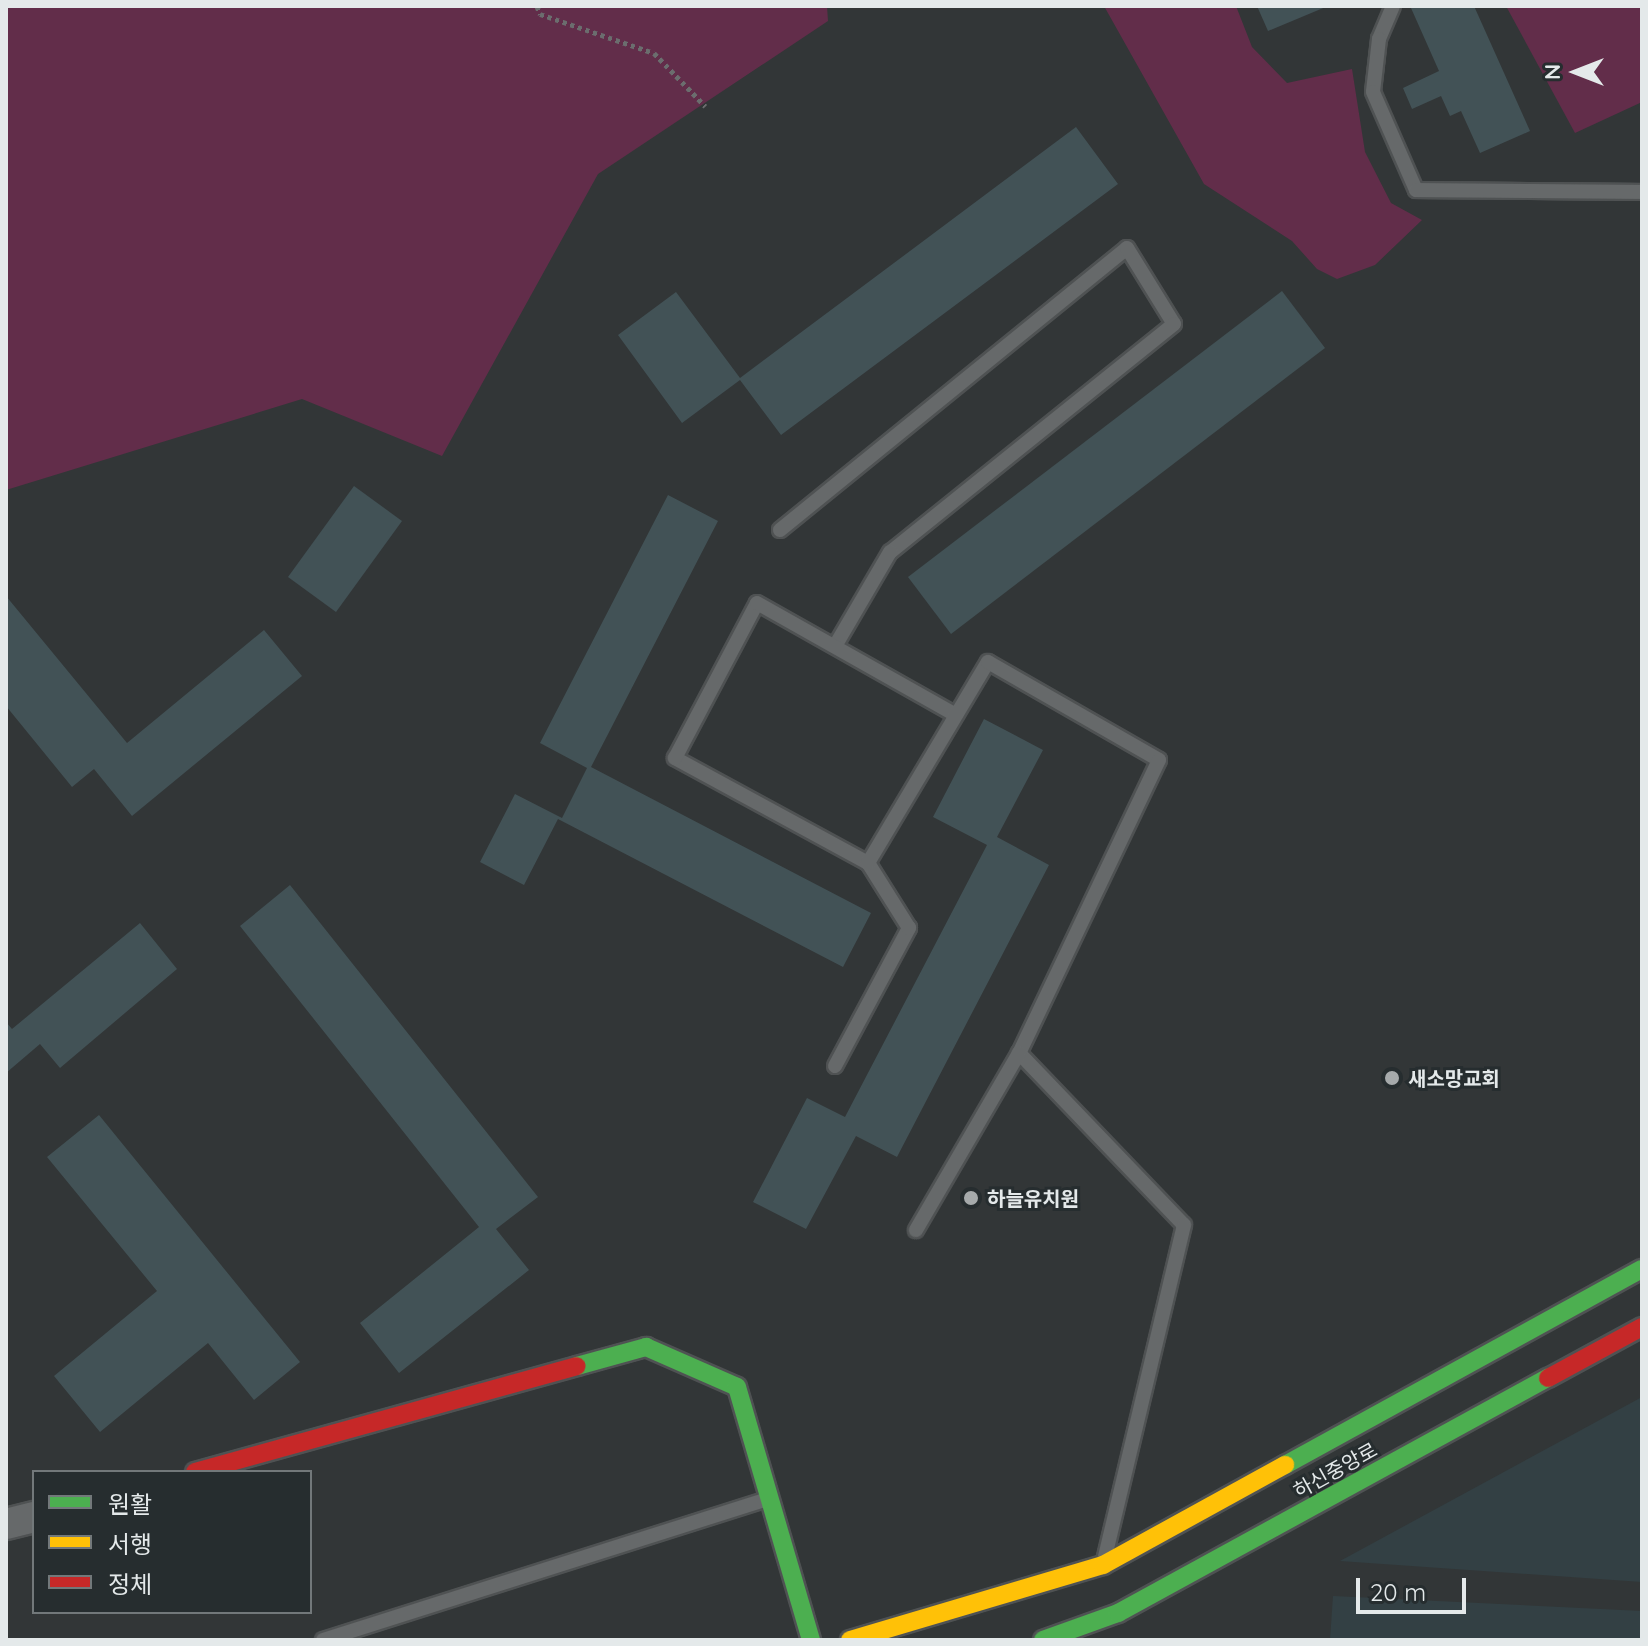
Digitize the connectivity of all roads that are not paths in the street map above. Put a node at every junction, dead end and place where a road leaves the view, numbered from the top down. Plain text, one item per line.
1 (1393, 6) edge
2 (1642, 192) edge
3 (780, 530) dead end
4 (835, 646) junction
5 (956, 715) junction
6 (868, 863) junction
7 (1019, 1053) junction
8 (835, 1066) dead end
9 (916, 1230) dead end
10 (1642, 1269) edge
11 (1642, 1327) edge
12 (202, 1470) edge
13 (773, 1497) junction
14 (32, 1518) edge
15 (6, 1524) edge
16 (1103, 1565) junction
17 (1118, 1613) junction
18 (323, 1640) edge
19 (811, 1640) edge
20 (850, 1640) edge
21 (1043, 1640) edge

1 - 2 lane
3 - 4 lane
4 - 5 lane
4 - 6 lane
5 - 6 lane
5 - 7 lane
6 - 8 lane
7 - 9 lane
7 - 16 lane
10 - 16 street
11 - 17 street, 하신중앙로
12 - 13 street
13 - 18 lane
13 - 19 street
14 - 15 street
16 - 17 street
16 - 20 street
17 - 21 street, 하신중앙로

